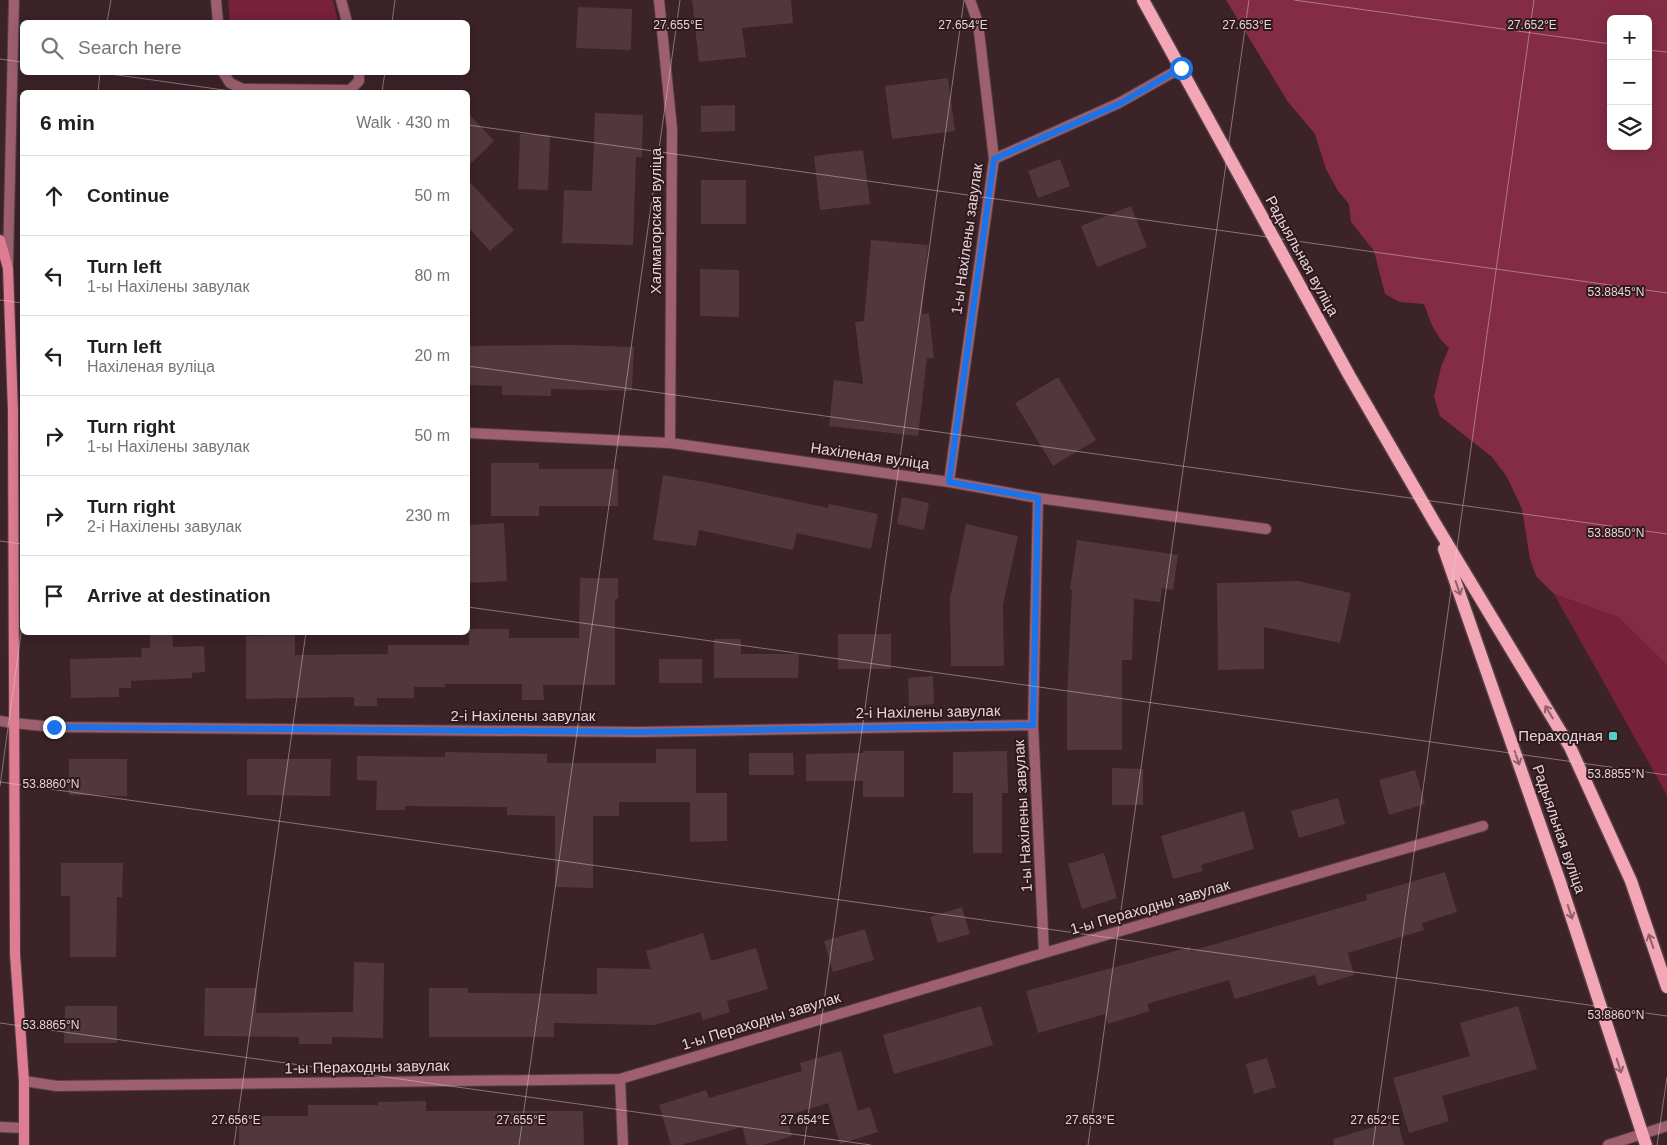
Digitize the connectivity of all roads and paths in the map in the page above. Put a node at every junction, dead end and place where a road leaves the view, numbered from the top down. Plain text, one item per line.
1 (14, 0) edge
2 (216, 0) edge
3 (341, 0) edge
4 (659, 0) edge
5 (970, 0) edge
6 (1143, 0) edge
7 (218, 20) edge
8 (346, 20) edge
9 (1181, 68) junction
10 (225, 75) edge
11 (358, 75) edge
12 (350, 90) edge
13 (350, 90) edge
14 (994, 159) junction
15 (0, 240) edge
16 (8, 268) junction
17 (18, 411) edge
18 (470, 433) edge
19 (670, 443) junction
20 (949, 482) junction
21 (1038, 498) junction
22 (1436, 525) junction
23 (1266, 529) dead end
24 (0, 721) edge
25 (13, 723) junction
26 (1033, 725) junction
27 (1483, 826) dead end
28 (1044, 952) junction
29 (1667, 987) edge
30 (620, 1079) junction
31 (24, 1082) junction
32 (1667, 1126) edge
33 (0, 1127) edge
34 (24, 1128) junction
35 (1644, 1140) edge
36 (24, 1145) edge
37 (623, 1145) edge
38 (1608, 1145) edge

1 - 16 street
2 - 7 street
3 - 8 street
4 - 19 street, Халмагорская вуліца
5 - 14 street, 1-ы Нахілены завулак
6 - 9 main road, Радыяльная вуліца
9 - 14 street
9 - 22 main road, Радыяльная вуліца
10 - 13 street
11 - 12 street
14 - 20 street, 1-ы Нахілены завулак
15 - 16 main road
16 - 17 main road
17 - 25 main road
18 - 19 street, Нахіленая вуліца
19 - 20 street, Нахіленая вуліца
20 - 21 street, Нахіленая вуліца
21 - 23 street, Нахіленая вуліца
21 - 26 street, 1-ы Нахілены завулак
29 -> 22 main road, Радыяльная вуліца
22 -> 35 main road, Радыяльная вуліца
24 - 25 street, 2-і Нахілены завулак
25 - 26 street, 2-і Нахілены завулак
25 - 31 main road
26 - 28 street, 1-ы Нахілены завулак
27 - 28 street, 1-ы Пераходны завулак
28 - 30 street, 1-ы Пераходны завулак
30 - 31 street, 1-ы Пераходны завулак
30 - 37 street
31 - 34 main road
32 - 35 street
33 - 34 street
34 - 36 main road
35 - 38 street

